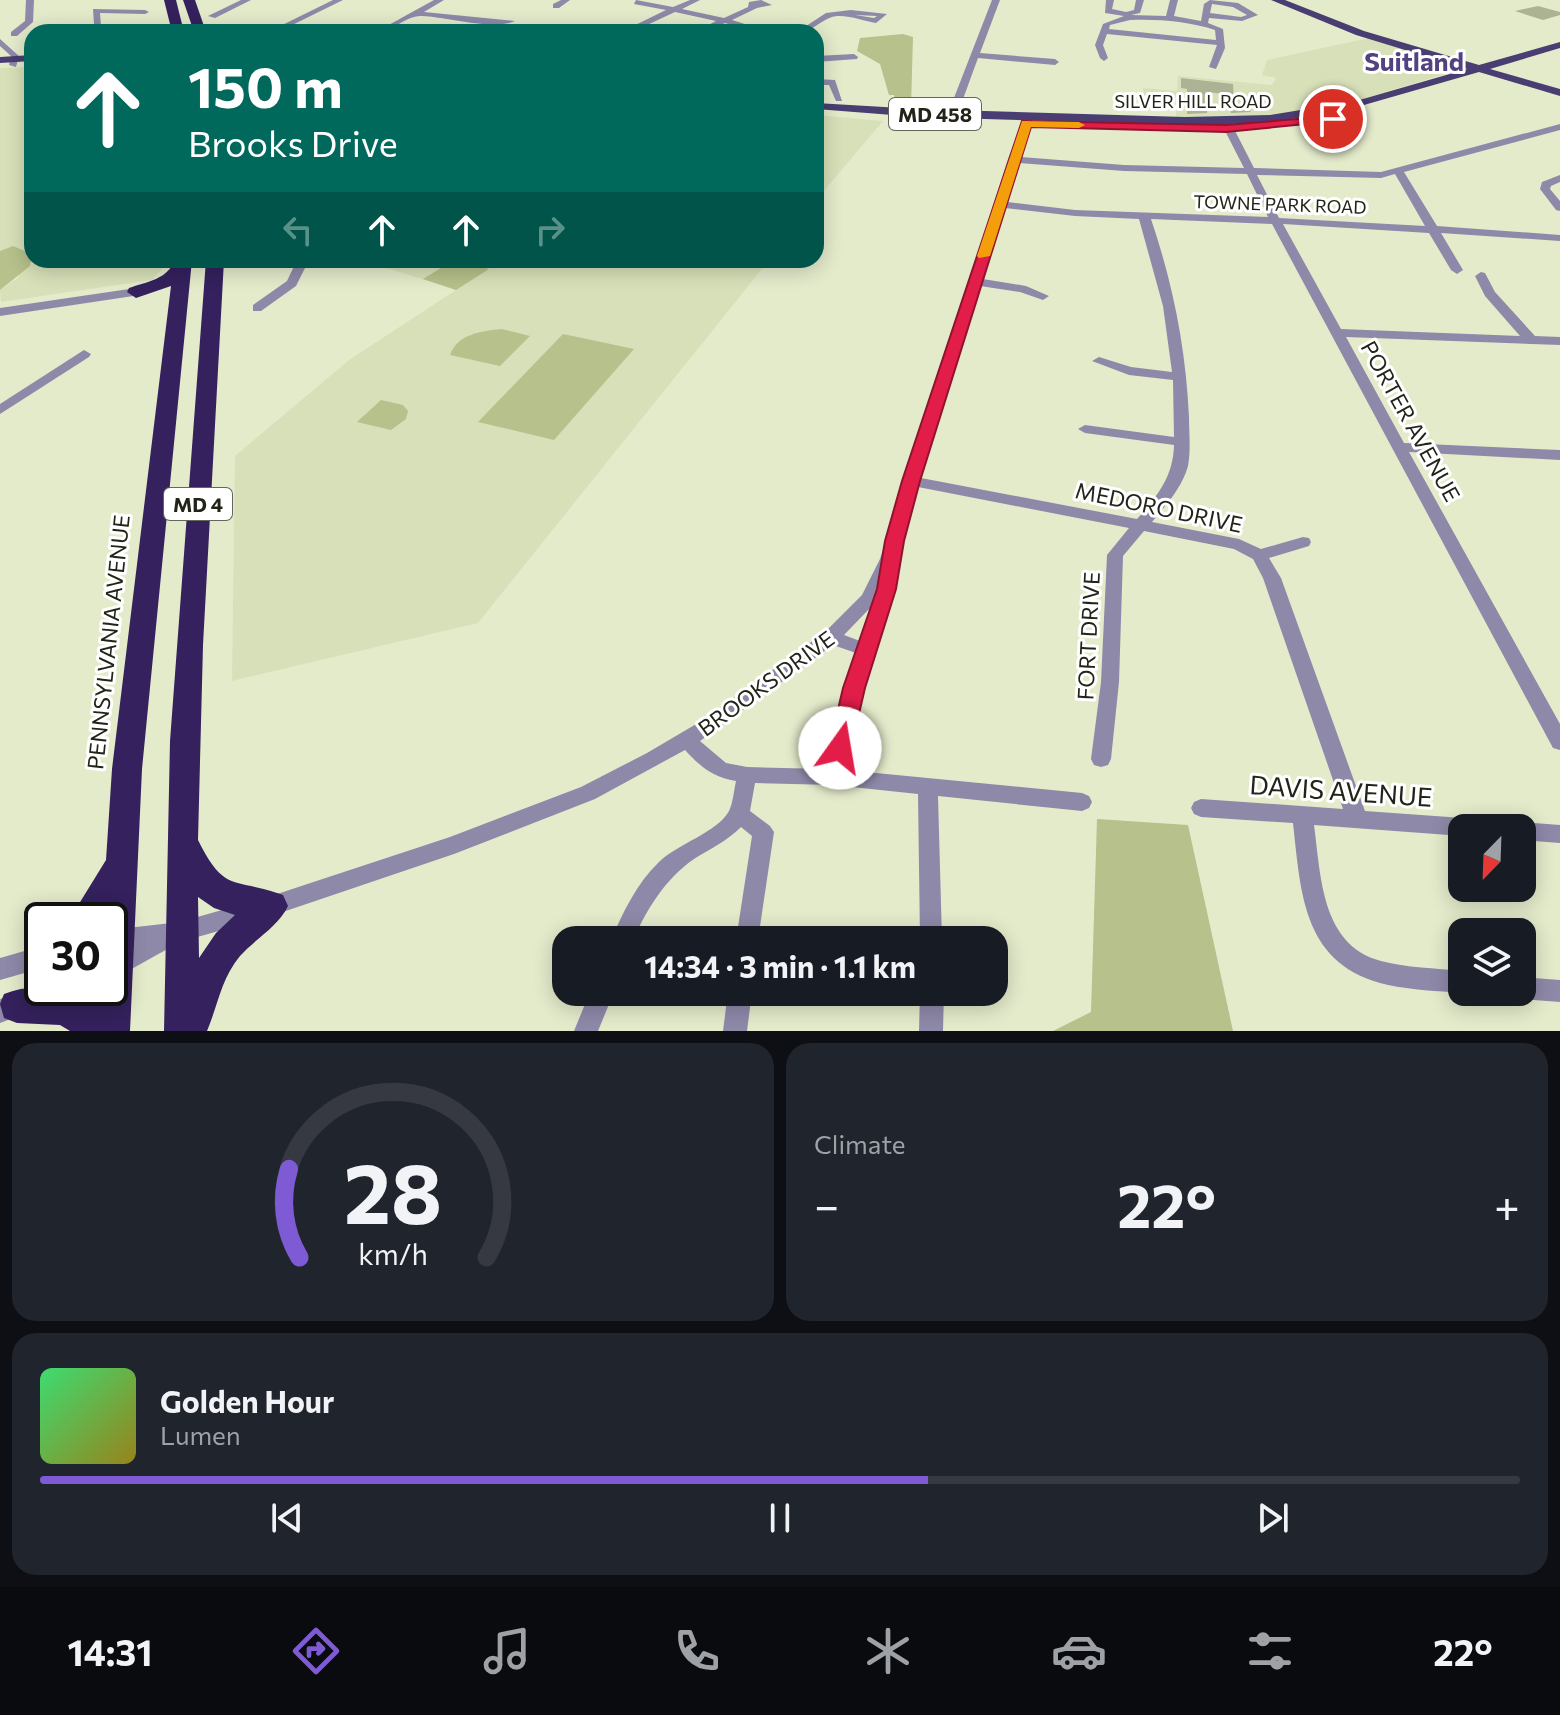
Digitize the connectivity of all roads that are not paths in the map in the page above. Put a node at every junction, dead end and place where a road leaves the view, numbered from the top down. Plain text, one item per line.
1 (30, 0) edge
2 (170, 0) edge
3 (189, 0) edge
4 (247, 0) edge
5 (339, 0) edge
6 (440, 0) edge
7 (566, 0) edge
8 (696, 0) edge
9 (996, 0) edge
10 (1110, 0) edge
11 (1140, 0) edge
12 (1174, 0) edge
13 (1276, 0) edge
14 (637, 2) dead end
15 (216, 5) dead end
16 (556, 6) dead end
17 (231, 7) junction
18 (754, 7) dead end
19 (674, 10) junction
20 (145, 12) dead end
21 (416, 13) junction
22 (840, 14) dead end
23 (212, 16) dead end
24 (1128, 16) junction
25 (1205, 19) junction
26 (725, 20) junction
27 (1169, 20) junction
28 (511, 21) dead end
29 (28, 24) edge
30 (98, 24) edge
31 (176, 24) edge
32 (197, 24) edge
33 (289, 24) edge
34 (395, 24) edge
35 (643, 24) edge
36 (716, 24) edge
37 (739, 24) edge
38 (814, 24) edge
39 (1104, 31) junction
40 (23, 34) edge
41 (1221, 43) junction
42 (1560, 45) edge
43 (4, 52) edge
44 (1560, 54) edge
45 (975, 55) junction
46 (24, 56) edge
47 (24, 56) edge
48 (854, 57) dead end
49 (1104, 58) dead end
50 (824, 59) edge
51 (1055, 62) dead end
52 (1213, 67) dead end
53 (1490, 72) junction
54 (824, 82) edge
55 (839, 99) dead end
56 (824, 107) edge
57 (824, 113) edge
58 (951, 118) junction
59 (1027, 120) junction
60 (1226, 125) junction
61 (1555, 133) edge
62 (1013, 159) junction
63 (1250, 172) junction
64 (1399, 172) junction
65 (1560, 178) edge
66 (999, 204) junction
67 (1560, 208) edge
68 (1144, 216) junction
69 (1275, 220) junction
70 (1431, 229) junction
71 (1560, 238) edge
72 (178, 268) edge
73 (182, 268) edge
74 (214, 268) edge
75 (299, 268) edge
76 (1457, 270) dead end
77 (1481, 276) dead end
78 (976, 282) junction
79 (136, 292) junction
80 (1043, 296) dead end
81 (257, 308) dead end
82 (177, 311) junction
83 (0, 312) edge
84 (1338, 333) junction
85 (1531, 340) junction
86 (1560, 341) edge
87 (84, 354) dead end
88 (1099, 361) dead end
89 (1179, 377) junction
90 (0, 410) edge
91 (1085, 429) dead end
92 (1182, 442) junction
93 (1400, 447) junction
94 (1560, 455) edge
95 (911, 481) junction
96 (1139, 524) junction
97 (895, 541) junction
98 (1303, 542) dead end
99 (1259, 555) junction
100 (831, 637) junction
101 (866, 650) junction
102 (1557, 729) edge
103 (686, 739) junction
104 (1101, 759) dead end
105 (747, 775) junction
106 (833, 777) junction
107 (928, 786) junction
108 (1082, 802) dead end
109 (1201, 808) dead end
110 (739, 814) junction
111 (1302, 815) junction
112 (1357, 819) junction
113 (1448, 826) edge
114 (1536, 832) edge
115 (1560, 834) edge
116 (182, 839) junction
117 (121, 861) junction
118 (100, 902) edge
119 (118, 902) edge
120 (271, 906) junction
121 (630, 926) edge
122 (749, 926) edge
123 (931, 926) edge
124 (180, 932) junction
125 (128, 950) edge
126 (24, 962) edge
127 (0, 969) edge
128 (1448, 980) edge
129 (1536, 989) edge
130 (1560, 991) edge
131 (112, 1006) edge
132 (596, 1006) edge
133 (738, 1006) edge
134 (932, 1006) edge
135 (9, 1009) edge
136 (94, 1031) edge
137 (112, 1031) edge
138 (182, 1031) edge
139 (189, 1031) edge
140 (586, 1031) edge
141 (735, 1031) edge
142 (931, 1031) edge

1 - 29 street
2 - 31 highway
3 - 32 highway
4 - 17 street
5 - 33 street
6 - 21 street
7 - 16 street
8 - 19 street
9 - 45 street
10 - 24 street
11 - 24 street
12 - 27 street
13 - 53 main road
14 - 19 street
15 - 17 street
17 - 23 street
18 - 26 street
19 - 26 street
19 - 35 street
20 - 30 street
21 - 28 street
21 - 34 street
22 - 38 street
24 - 27 street
24 - 39 street
25 - 25 street
25 - 27 street
25 - 41 street
26 - 36 street
26 - 37 street
39 - 41 street
39 - 49 street
40 - 43 street
41 - 52 street
42 - 53 main road, SILVER HILL ROAD / MD 458
43 - 46 main road
43 - 47 main road
44 - 53 main road, SILVER HILL ROAD / MD 458
45 - 51 street
45 - 58 street
48 - 50 street
53 - 60 main road, SILVER HILL ROAD / MD 458
54 - 55 street
56 - 58 main road, SILVER HILL ROAD / MD 458
57 - 58 main road, SILVER HILL ROAD / MD 458
58 - 59 main road, SILVER HILL ROAD / MD 458
59 - 60 main road, SILVER HILL ROAD / MD 458
59 - 62 street, BROOKS DRIVE
60 - 63 street, PORTER AVENUE
61 - 64 street
62 - 63 street
62 - 66 street, BROOKS DRIVE
63 - 64 street
63 - 69 street, PORTER AVENUE
64 - 70 street
65 - 67 street
66 - 68 street, TOWNE PARK ROAD
66 - 78 street, BROOKS DRIVE
68 - 69 street, TOWNE PARK ROAD
68 - 89 street, FORT DRIVE
69 - 70 street, TOWNE PARK ROAD
69 - 84 street, PORTER AVENUE
70 - 71 street, TOWNE PARK ROAD
70 - 76 street
72 - 79 highway
73 - 82 highway, PENNSYLVANIA AVENUE / MD 4
74 - 116 highway, MD 4
75 - 81 street
77 - 85 street
78 - 80 street
78 - 95 street, BROOKS DRIVE
79 - 82 highway
79 - 83 street
82 - 117 highway, PENNSYLVANIA AVENUE / MD 4
84 - 85 street
84 - 93 street, PORTER AVENUE
85 - 86 street
87 - 90 street
88 - 89 street
89 - 92 street, FORT DRIVE
91 - 92 street
92 - 96 street, FORT DRIVE
93 - 94 street
93 - 102 street, PORTER AVENUE
95 - 96 street, MEDORO DRIVE
95 - 97 street, BROOKS DRIVE
96 - 99 street, MEDORO DRIVE
96 - 104 street, FORT DRIVE
97 - 100 street, BROOKS DRIVE
97 - 101 street
98 - 99 street
99 - 112 street, MEDORO DRIVE
100 - 101 street
100 - 103 street, BROOKS DRIVE
101 - 106 street
103 - 105 street
103 - 120 street, BROOKS DRIVE
105 - 106 street
105 - 110 street
106 - 107 street
107 - 108 street
107 - 123 street
109 - 111 street, DAVIS AVENUE
110 - 121 street
110 - 122 street
111 - 112 street, DAVIS AVENUE
111 - 128 street
112 - 113 street, DAVIS AVENUE
114 - 115 street
116 - 120 highway
116 - 124 highway, MD 4
117 - 118 highway
117 - 119 highway, PENNSYLVANIA AVENUE / MD 4
120 - 124 street, BROOKS DRIVE
120 - 139 highway
124 - 125 street, BROOKS DRIVE
124 - 138 highway, MD 4
126 - 127 street
129 - 130 street
131 - 137 highway, PENNSYLVANIA AVENUE / MD 4
132 - 140 street
133 - 141 street
134 - 142 street
135 - 136 highway

